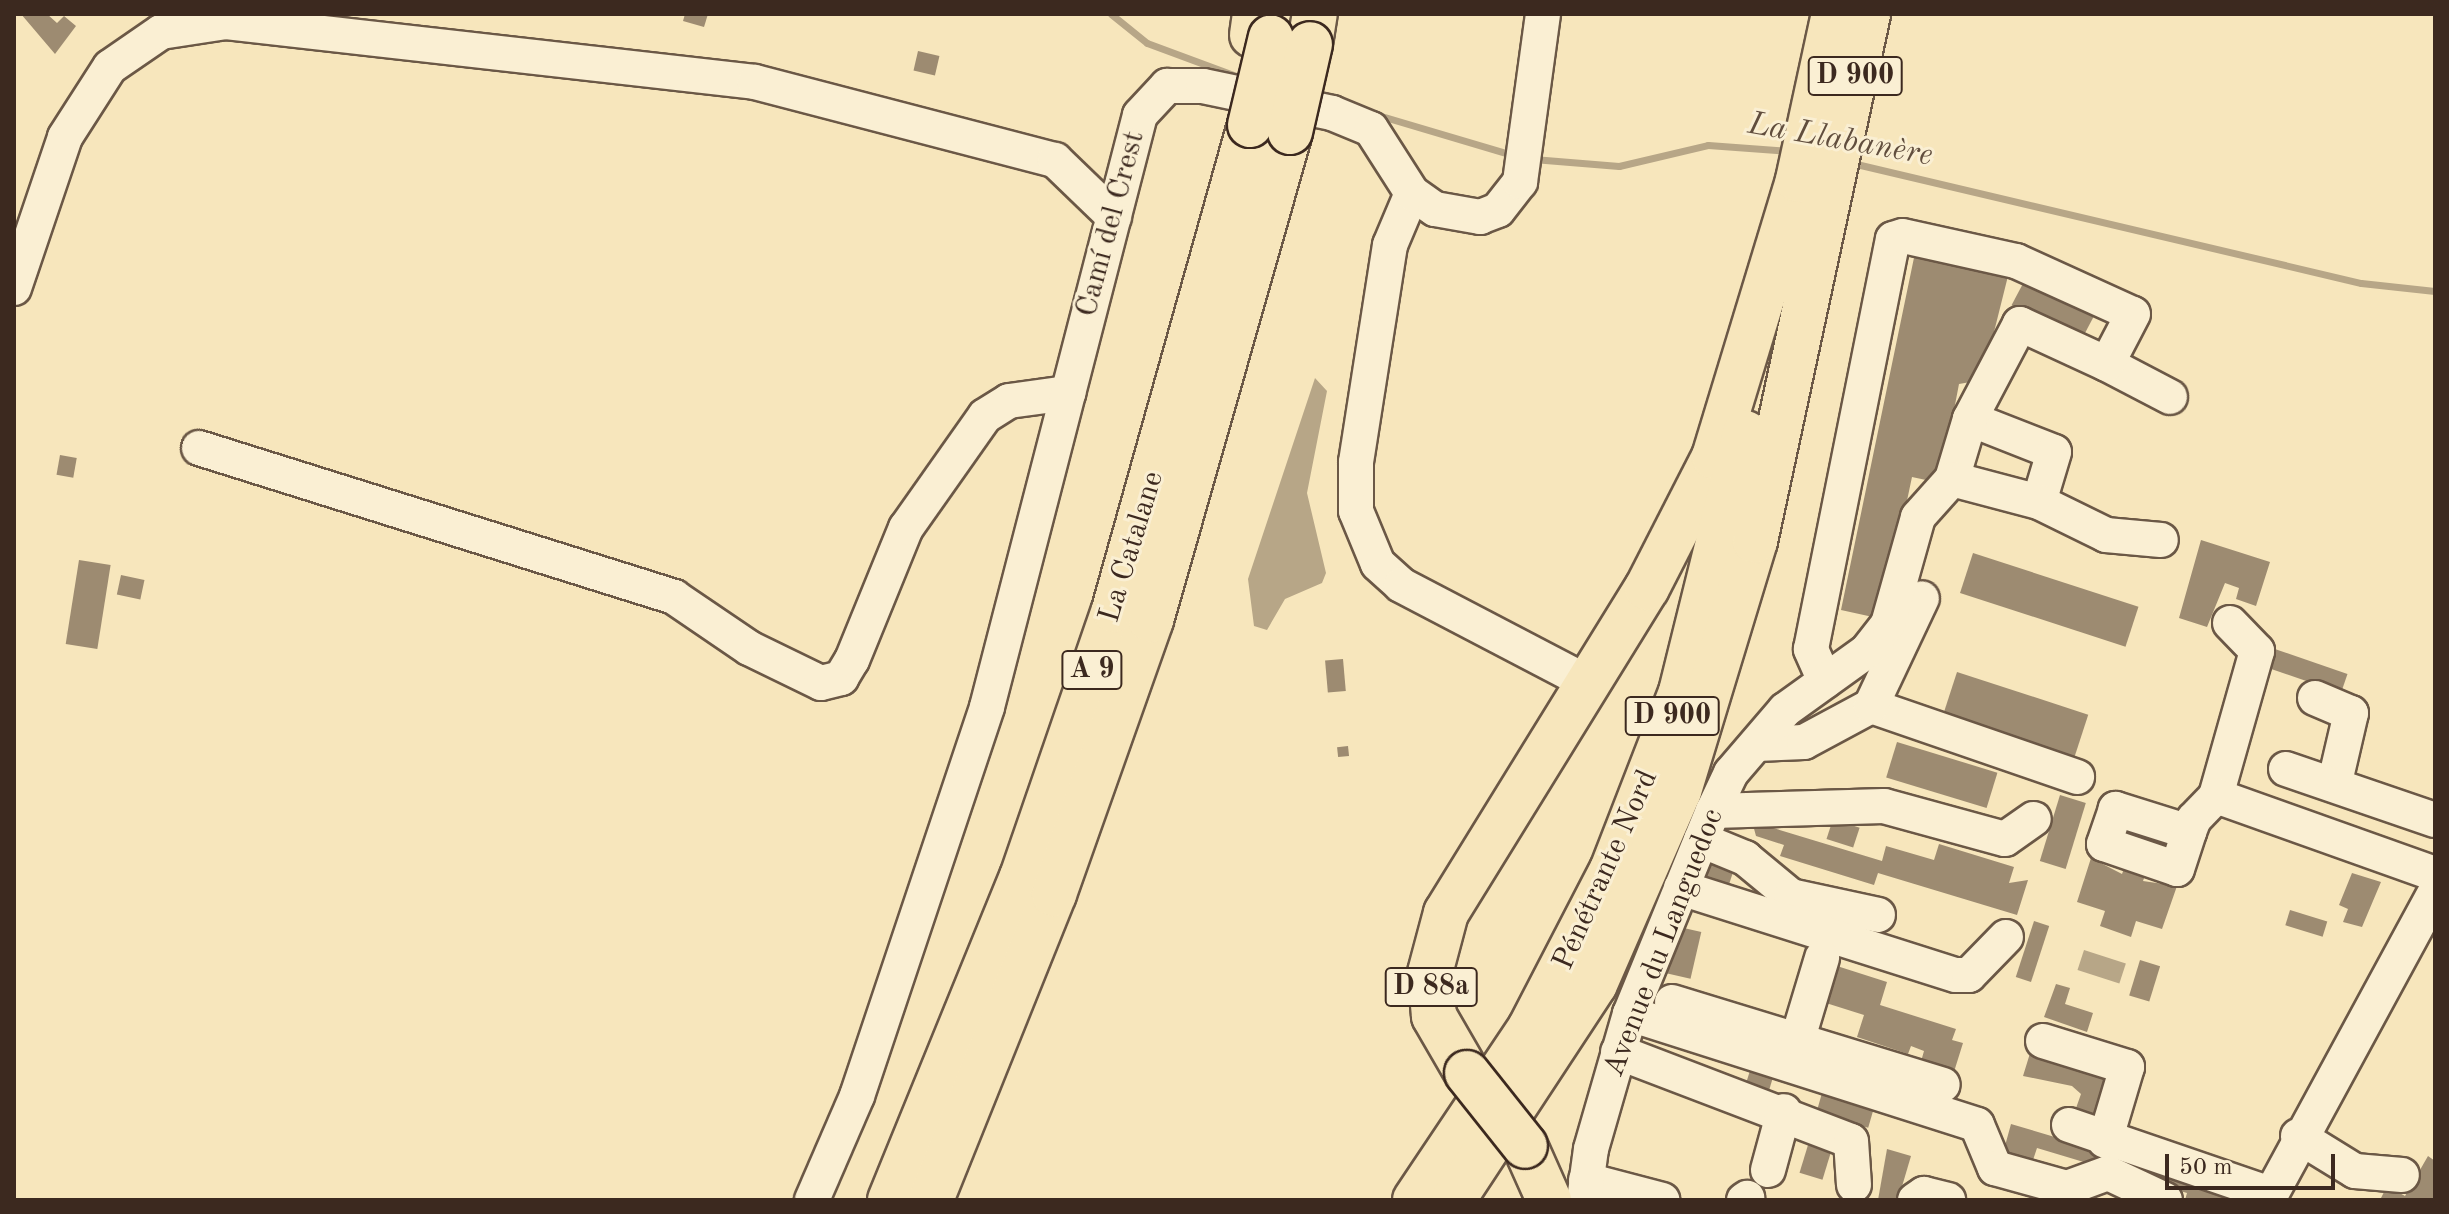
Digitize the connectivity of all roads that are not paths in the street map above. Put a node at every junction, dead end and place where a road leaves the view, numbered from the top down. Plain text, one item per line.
1 (1543, 14) edge
2 (1834, 14) edge
3 (1868, 14) edge
4 (1881, 14) edge
5 (1280, 26) edge
6 (1851, 95) junction
7 (1258, 126) junction
8 (1826, 133) junction
9 (1814, 185) junction
10 (1412, 193) junction
11 (1114, 217) junction
12 (14, 288) edge
13 (2107, 364) junction
14 (1068, 393) junction
15 (2170, 397) dead end
16 (1970, 419) junction
17 (199, 448) dead end
18 (1952, 479) junction
19 (2039, 502) junction
20 (2161, 540) dead end
21 (1922, 598) dead end
22 (2230, 623) dead end
23 (1569, 673) dead end
24 (1825, 681) junction
25 (2315, 698) dead end
26 (1871, 706) junction
27 (1757, 744) junction
28 (2286, 769) dead end
29 (2077, 777) dead end
30 (2335, 782) junction
31 (2216, 796) junction
32 (2034, 819) dead end
33 (2435, 820) edge
34 (1707, 825) junction
35 (2189, 832) dead end
36 (2435, 874) edge
37 (1681, 888) junction
38 (2435, 892) edge
39 (1878, 915) dead end
40 (2006, 937) dead end
41 (1822, 958) dead end
42 (1595, 984) junction
43 (1633, 1007) junction
44 (1798, 1038) junction
45 (2043, 1041) dead end
46 (1618, 1052) junction
47 (1943, 1085) dead end
48 (1784, 1111) junction
49 (2069, 1125) dead end
50 (2298, 1136) junction
51 (2105, 1141) junction
52 (1768, 1170) dead end
53 (2402, 1175) dead end
54 (1854, 1185) dead end
55 (1573, 1193) edge
56 (2269, 1197) edge
57 (812, 1200) edge
58 (890, 1200) edge
59 (931, 1200) edge
60 (1415, 1200) edge
61 (1453, 1200) edge
62 (1475, 1200) edge
63 (1662, 1200) edge
64 (1915, 1200) edge
65 (1948, 1200) edge
66 (2165, 1200) edge

1 - 10 street
2 - 8 highway, D 900
3 - 6 highway, D 900
4 - 6 street
5 - 7 highway, La Catalane / A 9, bridge
6 - 8 highway, D 900
7 - 58 highway, La Catalane / A 9
7 - 59 highway, La Catalane / A 9
8 - 9 highway, D 900
9 - 42 highway, Pénétrante Nord / D 900
9 - 55 highway, D 88a, bridge
9 - 60 highway, Pénétrante Nord / D 900
10 - 11 street, Camí del Crest
10 - 23 street
11 - 12 street
11 - 14 street, Camí del Crest
13 - 15 street
13 - 16 street
13 - 24 street
14 - 17 street
14 - 57 street, Camí del Crest
16 - 18 street
16 - 19 street
18 - 19 street
18 - 24 street, Avenue du Languedoc
19 - 20 street
21 - 26 street
22 - 31 street
24 - 27 street, Avenue du Languedoc
25 - 30 street
26 - 27 street
26 - 29 street
27 - 34 street, Avenue du Languedoc
28 - 30 street
30 - 33 street
31 - 35 street
31 - 36 street
32 - 34 street
34 - 37 street, Avenue du Languedoc
34 - 39 street
37 - 40 street
37 - 43 street, Avenue du Languedoc
38 - 50 street
41 - 44 street
42 - 61 highway, Pénétrante Nord / D 900
42 - 62 highway
43 - 44 street
43 - 46 street, Avenue du Languedoc
43 - 66 street
44 - 47 street
45 - 51 street
46 - 48 street
46 - 55 street, Avenue du Languedoc
48 - 52 street
48 - 54 street
49 - 51 street
50 - 53 street
50 - 56 street
51 - 56 street
55 - 63 street
64 - 65 street

